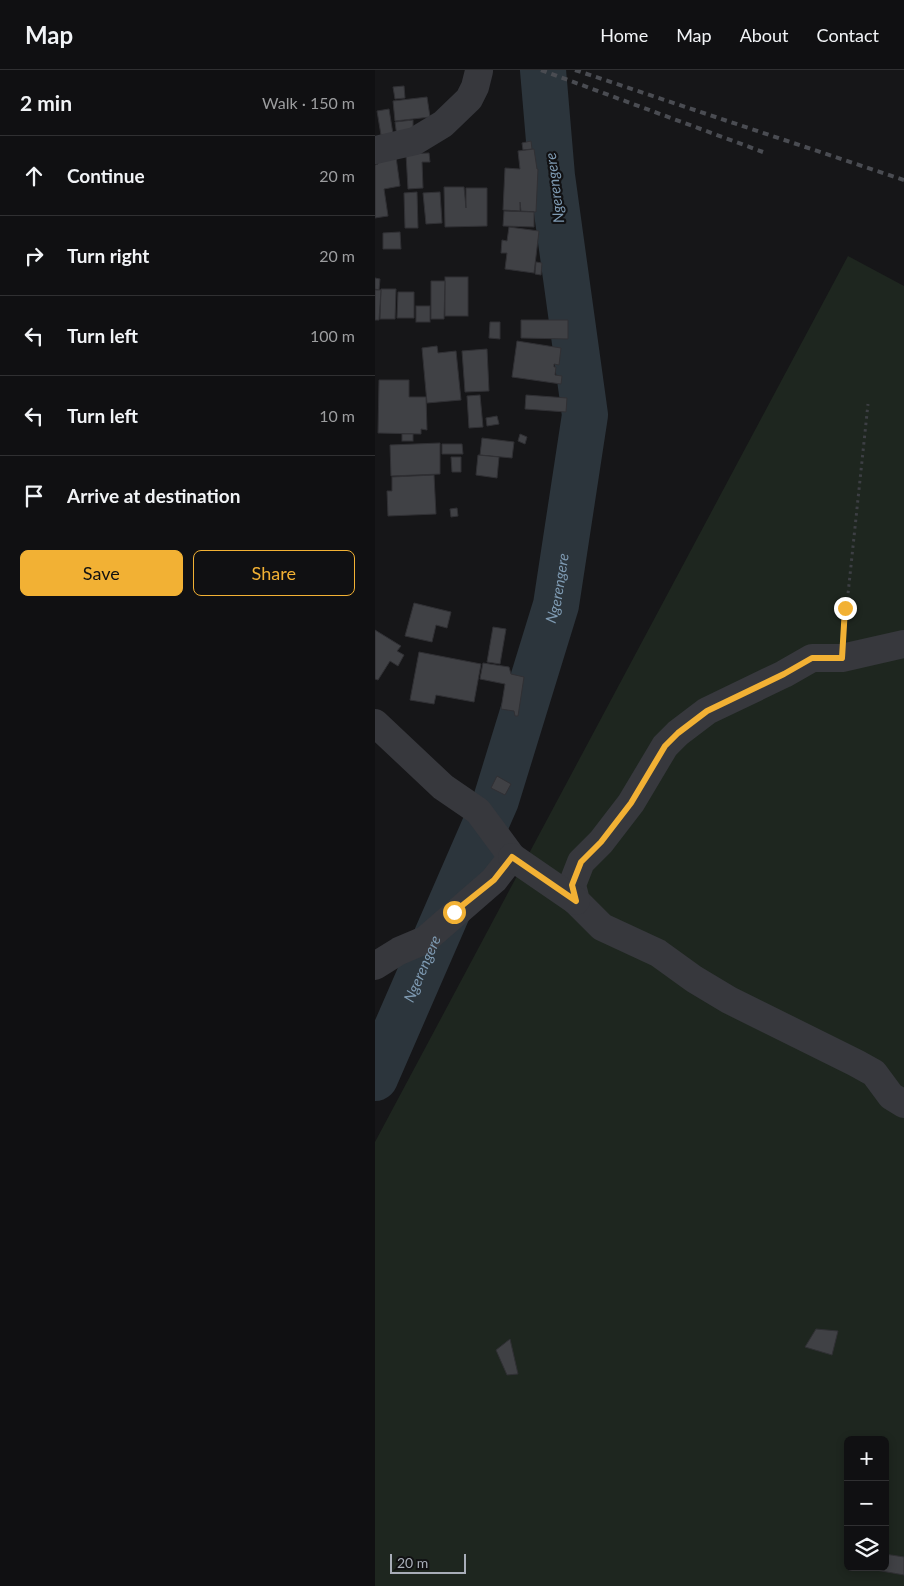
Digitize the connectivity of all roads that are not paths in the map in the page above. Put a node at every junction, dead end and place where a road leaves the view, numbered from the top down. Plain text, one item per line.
1 (479, 71) edge
2 (375, 150) edge
3 (904, 644) edge
4 (375, 723) edge
5 (512, 857) junction
6 (576, 901) junction
7 (375, 966) edge
8 (904, 1104) edge

1 - 2 street
3 - 6 street
4 - 5 street
5 - 6 street
5 - 7 street
6 - 8 street

